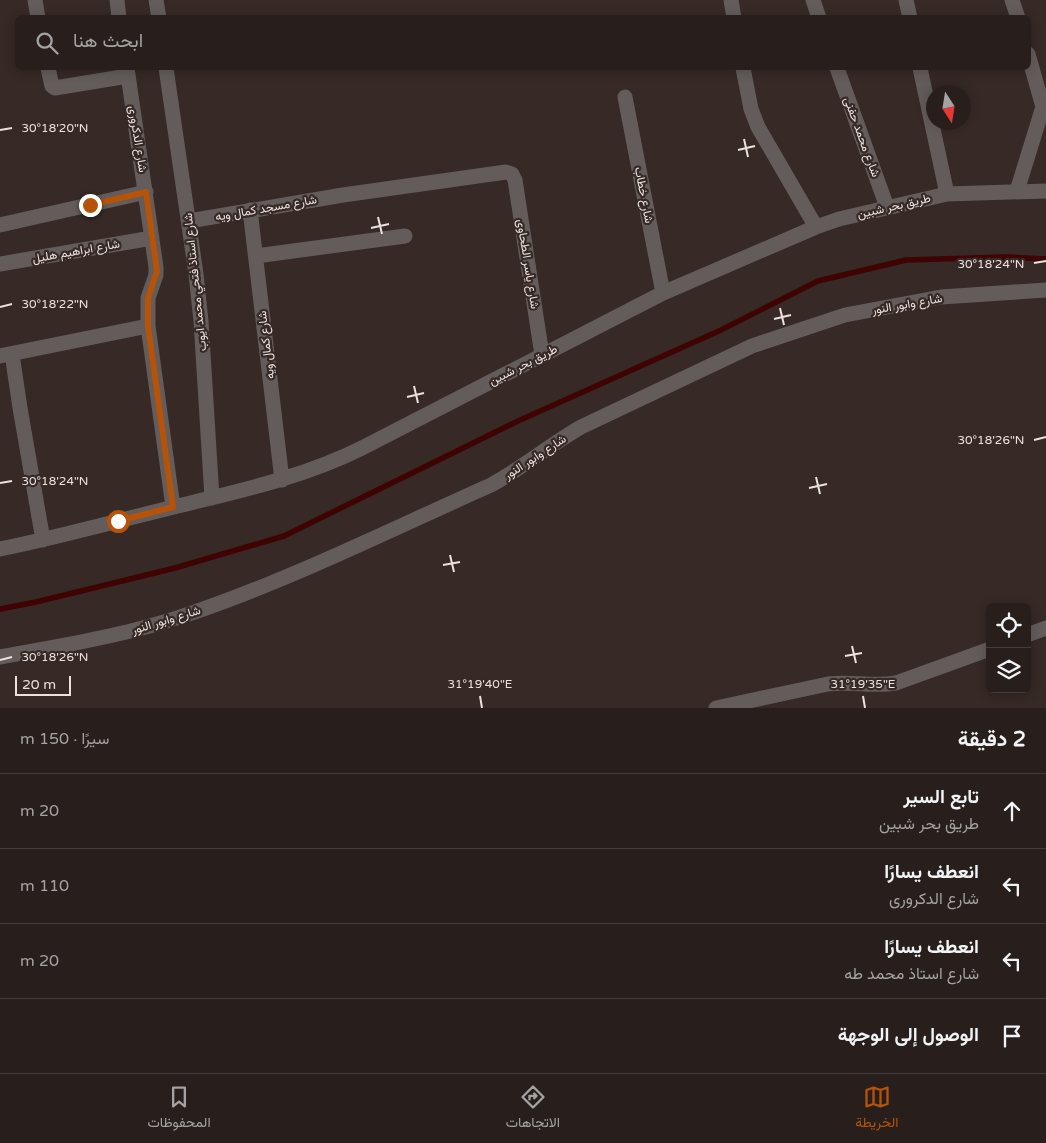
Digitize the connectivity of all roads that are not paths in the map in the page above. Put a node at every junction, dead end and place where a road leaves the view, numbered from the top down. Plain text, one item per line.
1 (35, 0) edge
2 (117, 0) edge
3 (156, 0) edge
4 (731, 0) edge
5 (813, 0) edge
6 (906, 0) edge
7 (1012, 0) edge
8 (38, 15) edge
9 (119, 15) edge
10 (158, 15) edge
11 (734, 15) edge
12 (818, 15) edge
13 (909, 15) edge
14 (1017, 15) edge
15 (1031, 63) edge
16 (49, 70) edge
17 (166, 70) edge
18 (742, 70) edge
19 (838, 70) edge
20 (920, 70) edge
21 (128, 72) edge
22 (626, 97) dead end
23 (1044, 102) edge
24 (512, 174) joint
25 (1017, 191) junction
26 (1046, 191) edge
27 (146, 192) junction
28 (947, 194) junction
29 (887, 207) junction
30 (250, 210) junction
31 (189, 221) junction
32 (0, 225) edge
33 (816, 228) junction
34 (405, 236) dead end
35 (152, 238) junction
36 (256, 256) junction
37 (0, 264) edge
38 (1046, 290) edge
39 (663, 293) junction
40 (148, 326) junction
41 (3, 354) edge
42 (542, 355) junction
43 (282, 480) junction
44 (212, 498) junction
45 (173, 507) junction
46 (43, 540) junction
47 (0, 549) edge
48 (1046, 628) edge
49 (1031, 634) edge
50 (986, 650) edge
51 (0, 657) edge
52 (716, 708) edge

1 - 8 street
2 - 9 street
3 - 10 street
4 - 11 street
5 - 12 street
6 - 13 street
7 - 14 street
15 - 23 street
16 - 21 street
17 - 31 street, شارع استاذ فتحي محمد ايوب
18 - 33 street
19 - 29 street, شارع محمد حفنى
20 - 28 street
21 - 27 street, شارع الدكرورى
22 - 39 street, شارع خطاب
23 - 25 street
24 - 30 street, شارع مسجد كمال ويه
24 - 42 street, شارع ياسر الطحاوى
25 - 26 street, طريق بحر شبين
25 - 28 street, طريق بحر شبين
27 - 32 street
27 - 35 street, شارع الدكرورى
28 - 29 street, طريق بحر شبين
29 - 33 street, طريق بحر شبين
30 - 31 street, شارع مسجد كمال ويه
30 - 36 street, شارع كمال ويه
31 - 44 street, شارع استاذ فتحي محمد ايوب
33 - 39 street, طريق بحر شبين
34 - 36 street
35 - 37 street, شارع ابراهيم هليل
35 - 40 street, شارع الدكرورى
36 - 43 street, شارع كمال ويه
38 - 51 street, شارع وابور النور
39 - 42 street, طريق بحر شبين
40 - 41 street
40 - 45 street, شارع الدكرورى
41 - 46 street
42 - 43 street, طريق بحر شبين
43 - 44 street, طريق بحر شبين
44 - 45 street, طريق بحر شبين
45 - 46 street, طريق بحر شبين
46 - 47 street, طريق بحر شبين
48 - 49 street
50 - 52 street

